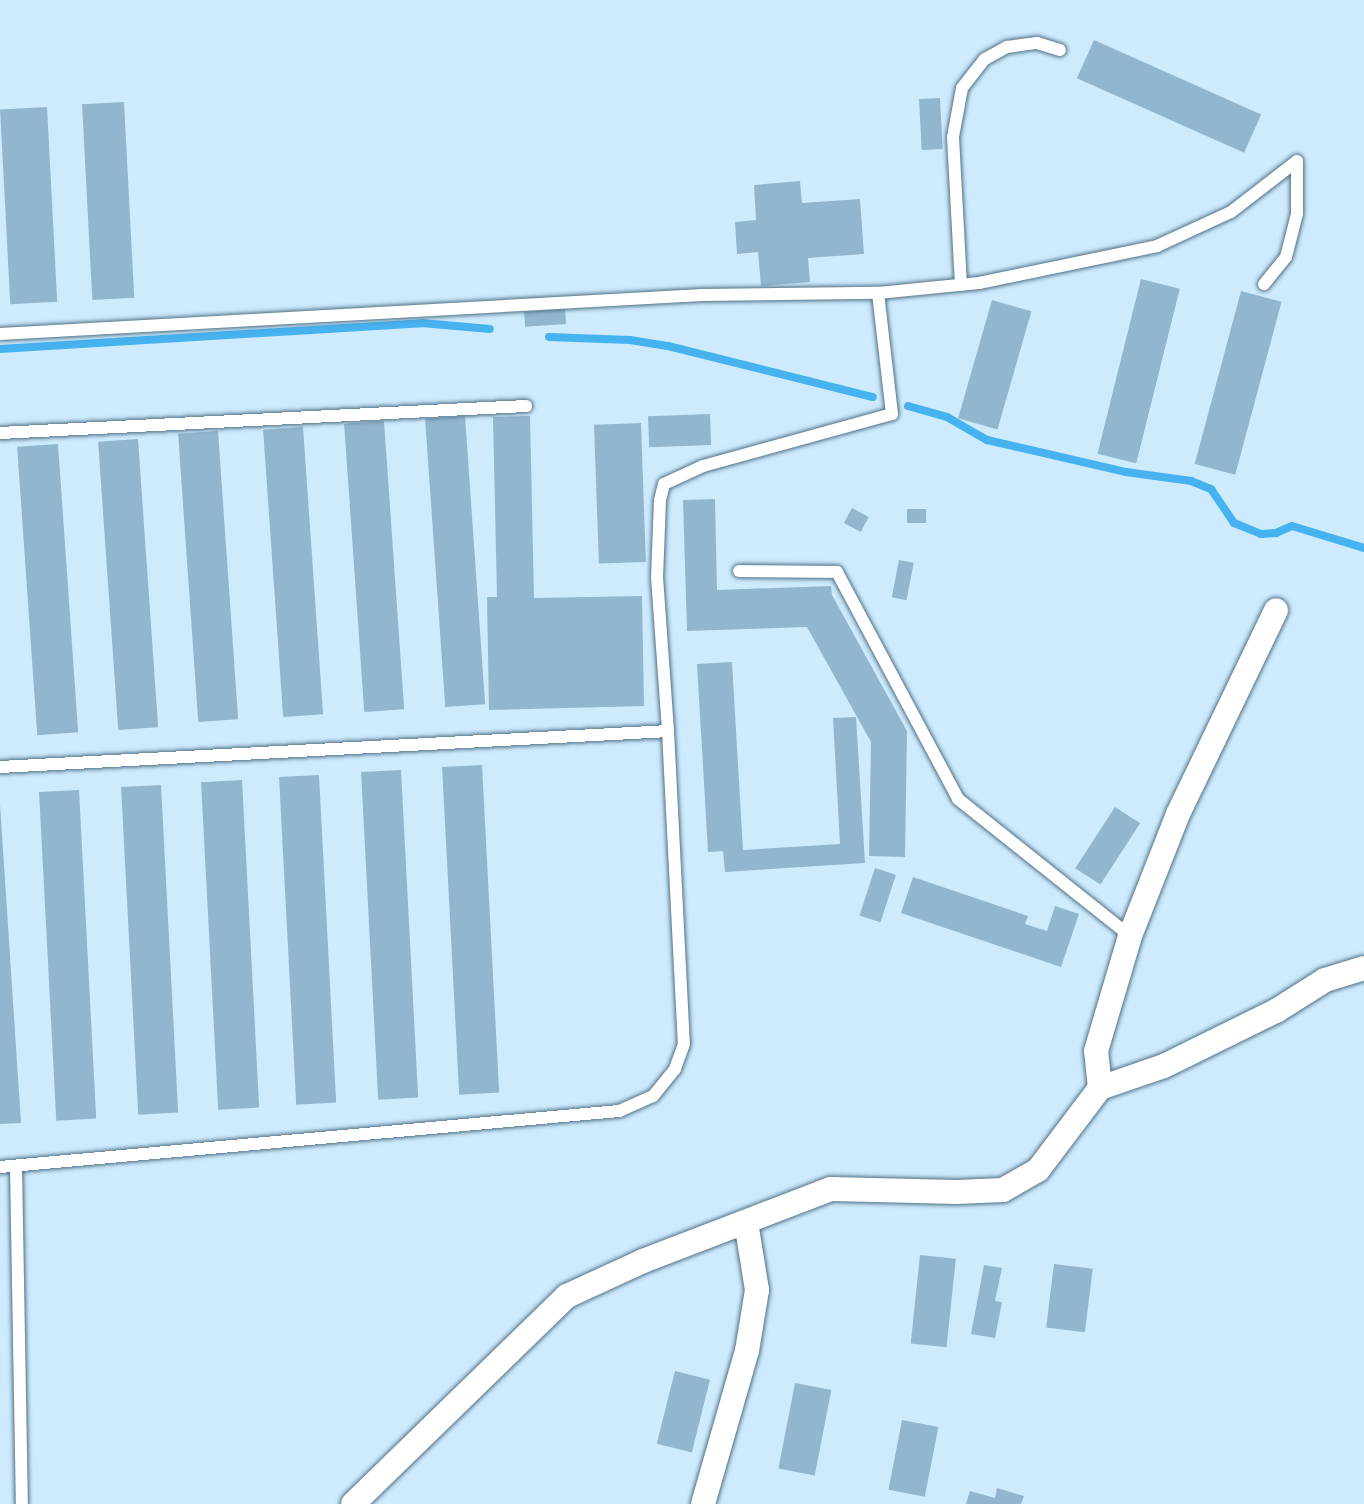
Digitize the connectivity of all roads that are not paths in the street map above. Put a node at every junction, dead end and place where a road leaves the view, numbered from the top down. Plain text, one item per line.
1 (1060, 50) dead end
2 (1264, 284) dead end
3 (962, 285) junction
4 (878, 293) junction
5 (0, 334) edge
6 (526, 406) dead end
7 (0, 433) edge
8 (739, 571) dead end
9 (1276, 610) dead end
10 (668, 731) junction
11 (0, 767) edge
12 (1130, 936) junction
13 (1364, 968) edge
14 (1100, 1088) junction
15 (0, 1167) edge
16 (16, 1167) junction
17 (746, 1222) junction
18 (22, 1504) edge
19 (352, 1504) edge
20 (703, 1504) edge

1 - 3 lane
2 - 3 lane
3 - 4 lane
4 - 5 lane
4 - 10 lane
6 - 7 lane
8 - 12 lane
9 - 12 street
10 - 11 lane
10 - 16 lane
12 - 14 street
13 - 14 street
14 - 17 street
15 - 16 lane
16 - 18 lane
17 - 19 street
17 - 20 street

